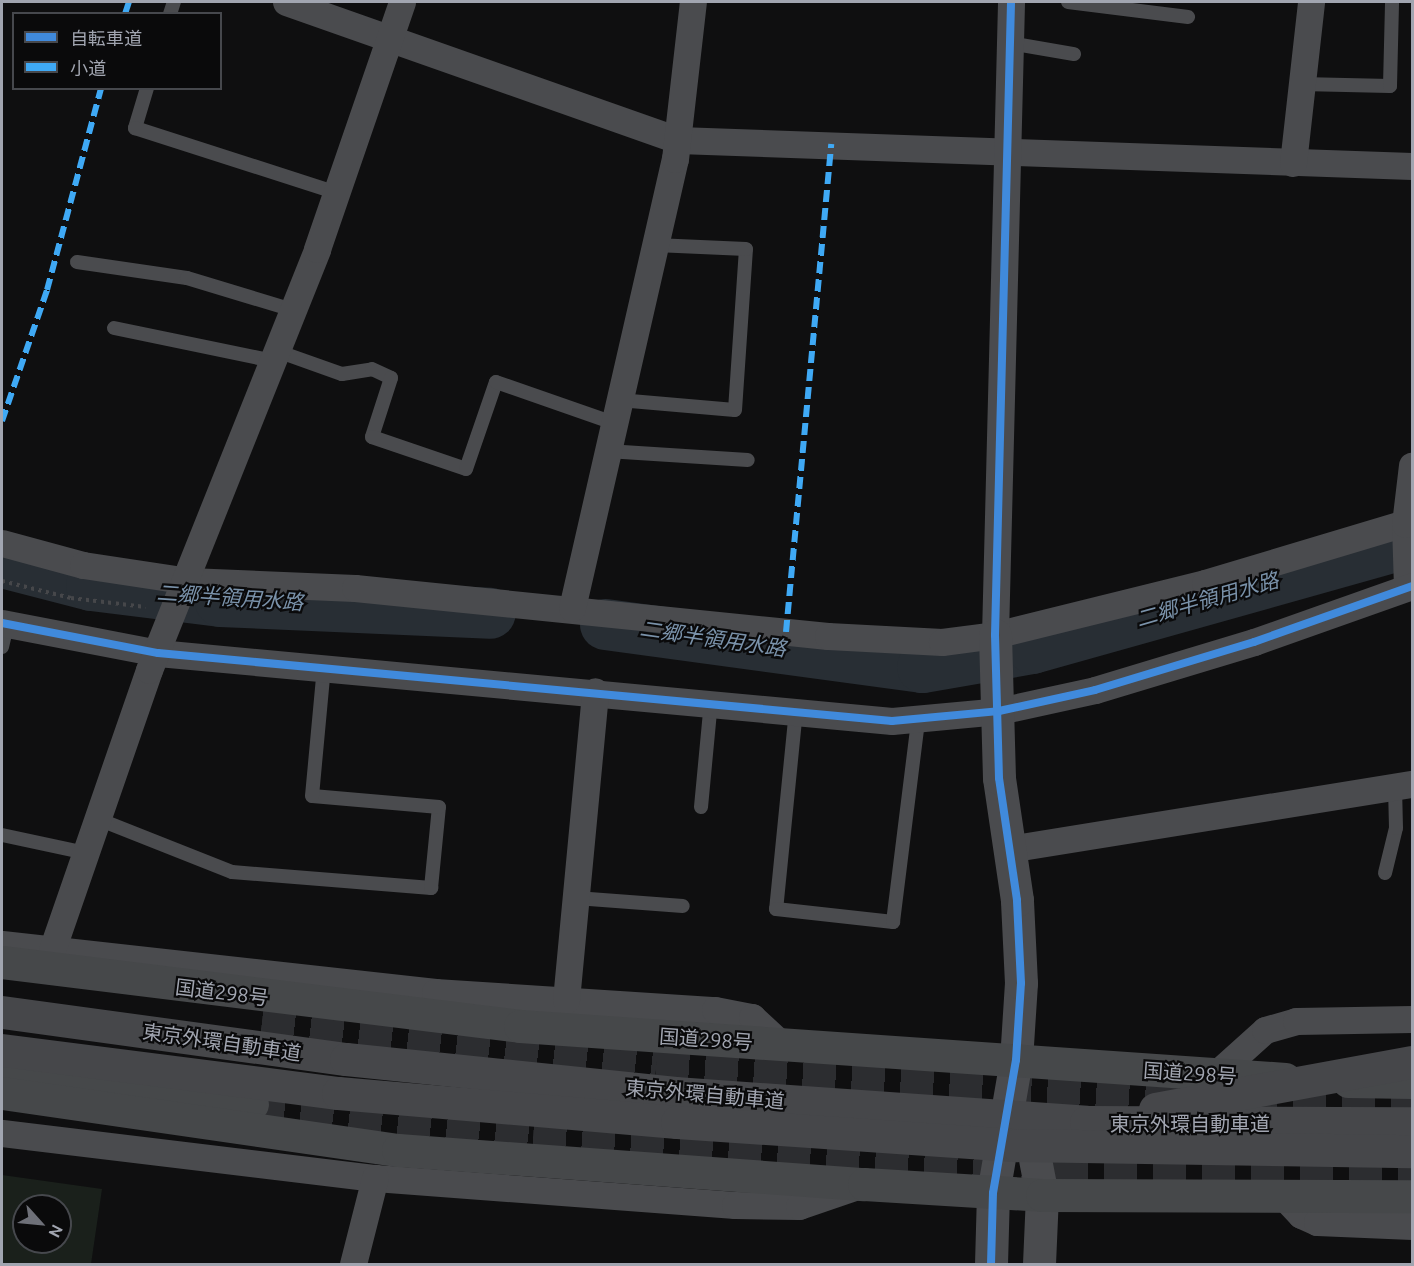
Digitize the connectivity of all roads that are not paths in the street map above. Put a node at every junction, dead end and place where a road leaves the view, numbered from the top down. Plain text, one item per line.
1 (286, 2) edge
2 (402, 2) edge
3 (693, 2) edge
4 (1011, 2) edge
5 (1068, 2) edge
6 (1311, 2) edge
7 (1392, 2) edge
8 (1188, 17) dead end
9 (391, 41) junction
10 (1010, 43) junction
11 (1074, 54) dead end
12 (1301, 84) junction
13 (146, 90) edge
14 (678, 140) junction
15 (1009, 152) junction
16 (1293, 163) junction
17 (1413, 166) edge
18 (337, 193) junction
19 (655, 245) junction
20 (77, 262) dead end
21 (293, 310) junction
22 (114, 328) dead end
23 (275, 356) junction
24 (617, 412) junction
25 (607, 452) junction
26 (748, 460) dead end
27 (1413, 465) edge
28 (1409, 523) edge
29 (2, 543) edge
30 (189, 581) junction
31 (1410, 586) edge
32 (572, 608) junction
33 (3, 631) edge
34 (995, 635) junction
35 (163, 642) junction
36 (324, 666) junction
37 (595, 691) junction
38 (711, 702) junction
39 (796, 710) junction
40 (999, 711) junction
41 (918, 720) junction
42 (1404, 785) edge
43 (701, 807) dead end
44 (98, 819) junction
45 (2, 835) edge
46 (1009, 849) junction
47 (86, 853) junction
48 (1385, 873) dead end
49 (576, 898) junction
50 (683, 906) dead end
51 (2, 944) edge
52 (52, 950) junction
53 (2, 962) edge
54 (2, 984) edge
55 (566, 1000) junction
56 (2, 1012) edge
57 (1413, 1019) edge
58 (262, 1020) tunnel mouth
59 (782, 1045) junction
60 (2, 1050) edge
61 (1016, 1060) junction
62 (1413, 1062) edge
63 (2, 1072) edge
64 (1215, 1075) junction
65 (1413, 1082) edge
66 (2, 1093) edge
67 (252, 1104) tunnel mouth
68 (1086, 1122) junction
69 (1413, 1123) edge
70 (2, 1132) edge
71 (1413, 1151) edge
72 (375, 1178) junction
73 (864, 1184) junction
74 (993, 1193) junction
75 (1042, 1195) junction
76 (1413, 1196) edge
77 (1285, 1198) junction
78 (1413, 1226) edge
79 (352, 1264) edge
80 (991, 1264) edge
81 (1039, 1264) edge

1 - 9 street
2 - 9 street
3 - 14 street
4 - 10 street
5 - 8 lane
6 - 12 street
7 - 12 lane
9 - 14 street
9 - 18 street
10 - 11 lane
10 - 15 street
12 - 16 street
13 - 18 lane
14 - 15 street
14 - 19 street
15 - 16 street
15 - 34 street
16 - 17 street
18 - 21 street
19 - 24 street
19 - 24 lane
20 - 21 lane
21 - 23 street
22 - 23 lane
23 - 24 lane
23 - 30 street
24 - 25 street
25 - 26 lane
25 - 32 street
27 - 28 street
28 - 31 street
28 - 34 street
29 - 30 street
30 - 32 street
30 - 35 street
31 - 40 street
32 - 34 street
33 - 35 street
34 - 40 street
35 - 36 street
35 - 44 street
36 - 37 street
36 - 44 lane
37 - 38 street
37 - 49 street
38 - 39 street
38 - 43 lane
39 - 41 street
39 - 41 lane
40 - 41 street
40 - 46 street
42 - 46 street
42 - 48 lane
44 - 47 street
45 - 47 lane
46 - 61 street
47 - 52 street
49 - 50 lane
49 - 55 street
51 - 52 street
52 - 55 street
53 - 59 highway, 国道298号
54 - 58 highway, 国道298号
55 - 59 street
56 - 68 highway, 東京外環自動車道
57 - 64 street
59 - 61 highway, 国道298号
60 - 71 highway, 東京外環自動車道
61 - 64 highway, 国道298号
61 - 74 street
61 - 75 street
62 - 68 highway
63 - 67 highway
64 - 65 highway, 国道298号
66 - 73 highway
68 - 69 highway, 東京外環自動車道
70 - 72 street
72 - 73 street
72 - 79 street
73 - 74 highway
74 - 75 highway
74 - 80 street
75 - 77 highway
75 - 81 street
76 - 77 highway
77 - 78 street

